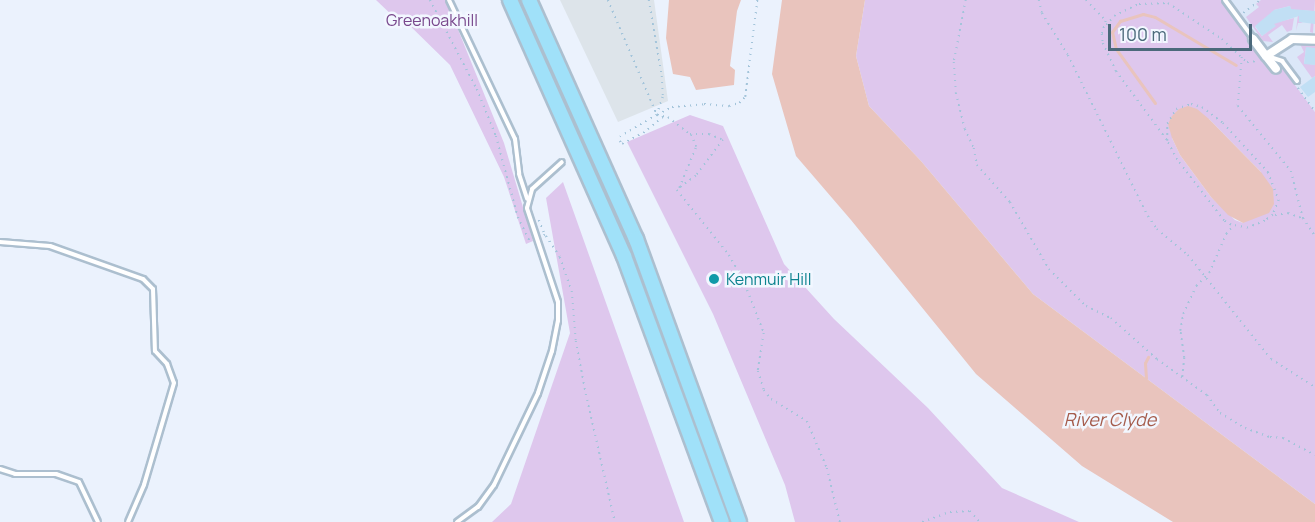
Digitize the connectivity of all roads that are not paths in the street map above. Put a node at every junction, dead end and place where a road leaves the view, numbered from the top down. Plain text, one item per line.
1 (449, 0) edge
2 (510, 0) edge
3 (529, 0) edge
4 (1225, 0) edge
5 (1253, 39) joint
6 (1315, 40) edge
7 (1263, 57) junction
8 (1276, 69) dead end
9 (1297, 81) road end
10 (562, 162) dead end
11 (527, 200) junction
12 (0, 242) edge
13 (0, 469) edge
14 (98, 522) edge
15 (128, 522) edge
16 (457, 522) edge
17 (722, 522) edge
18 (739, 522) edge

1 - 11 lane
2 - 17 highway
3 - 18 highway
4 - 5 lane
5 - 7 street
6 - 7 street
7 - 8 street
7 - 9 lane
10 - 11 lane
11 - 16 lane
12 - 15 lane
13 - 14 lane

